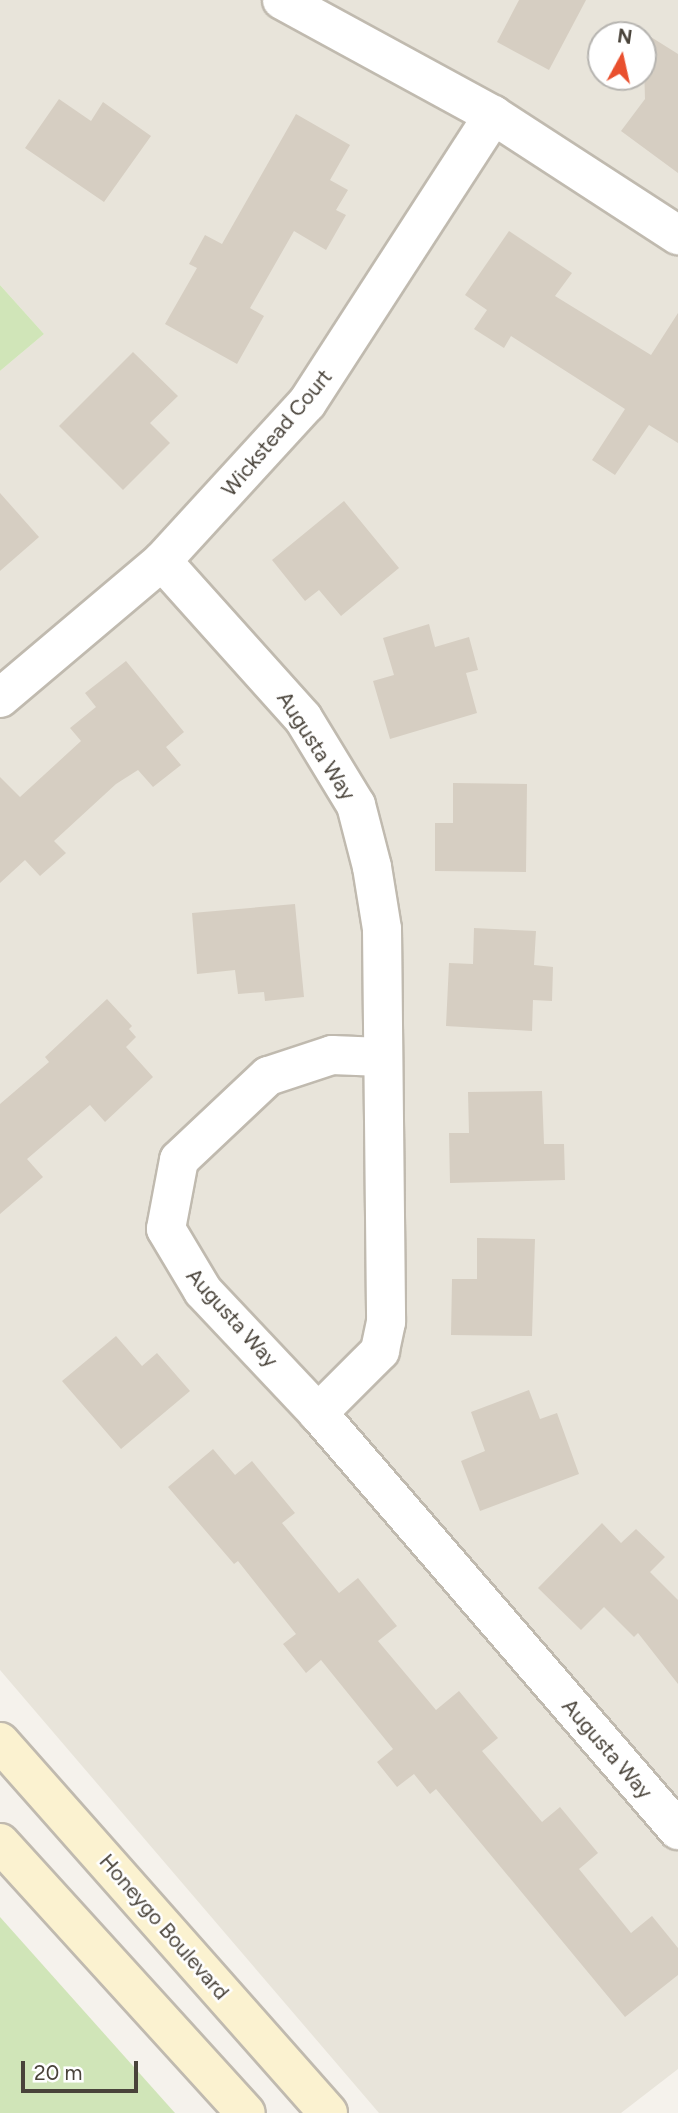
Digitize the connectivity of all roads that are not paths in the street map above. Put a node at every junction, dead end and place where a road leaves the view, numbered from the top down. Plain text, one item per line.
1 (282, 0) edge
2 (493, 116) junction
3 (678, 235) edge
4 (162, 561) junction
5 (0, 698) edge
6 (382, 1056) junction
7 (318, 1413) junction
8 (0, 1742) edge
9 (678, 1830) edge
10 (0, 1843) edge
11 (246, 2113) edge
12 (328, 2113) edge

1 - 2 street
2 - 3 street
2 - 4 street, Wickstead Court
4 - 5 street, Wickstead Court
4 - 6 street, Augusta Way
6 - 7 street, Augusta Way
6 - 7 street, Augusta Way
7 - 9 street, Augusta Way
8 - 12 main road, Honeygo Boulevard
10 - 11 main road

